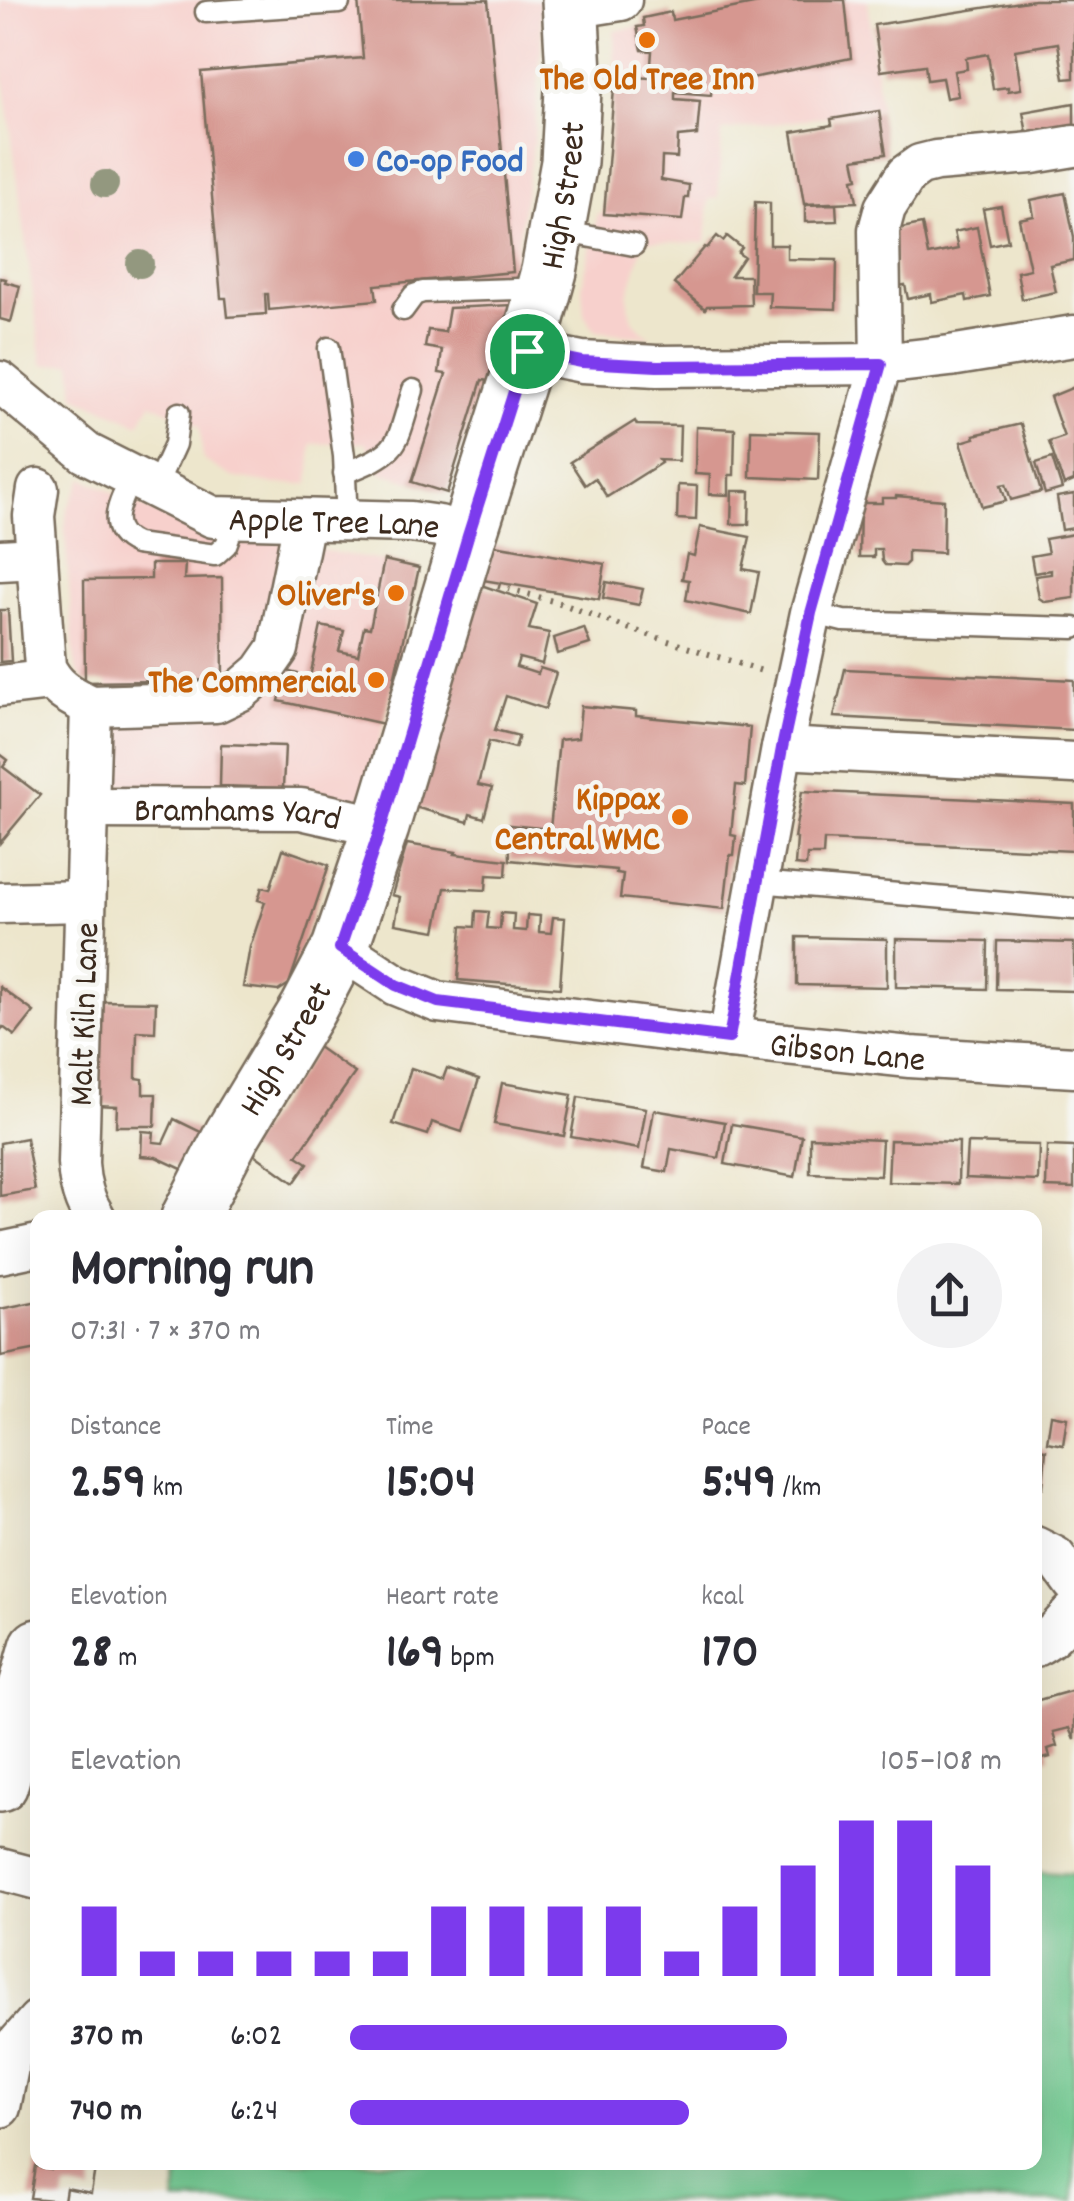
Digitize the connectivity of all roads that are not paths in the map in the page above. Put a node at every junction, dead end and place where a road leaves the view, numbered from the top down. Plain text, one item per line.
1 (339, 0) edge
2 (587, 3) edge
3 (206, 12) dead end
4 (1074, 146) edge
5 (558, 230) junction
6 (634, 245) dead end
7 (542, 297) junction
8 (403, 310) dead end
9 (1074, 336) edge
10 (329, 348) dead end
11 (527, 351) junction
12 (881, 364) junction
13 (0, 382) edge
14 (413, 390) dead end
15 (179, 413) dead end
16 (344, 473) junction
17 (144, 482) junction
18 (38, 489) dead end
19 (236, 518) junction
20 (304, 521) junction
21 (347, 521) junction
22 (462, 556) junction
23 (18, 559) edge
24 (811, 613) junction
25 (1074, 628) edge
26 (51, 680) junction
27 (0, 686) edge
28 (91, 706) junction
29 (782, 748) junction
30 (1074, 763) edge
31 (90, 808) junction
32 (381, 827) junction
33 (758, 882) junction
34 (85, 902) junction
35 (0, 903) edge
36 (1074, 909) edge
37 (340, 948) junction
38 (729, 1038) junction
39 (1074, 1067) edge
40 (89, 1210) edge
41 (192, 1210) edge
42 (30, 1246) edge
43 (0, 1253) edge
44 (1042, 1550) edge
45 (1074, 1584) edge
46 (1074, 1612) edge
47 (1042, 1642) edge
48 (30, 1671) edge
49 (4, 1751) edge
50 (0, 1870) edge
51 (30, 1878) edge
52 (30, 2030) edge
53 (0, 2107) edge

1 - 3 lane
2 - 5 main road, High Street
4 - 12 street
5 - 6 lane
5 - 7 main road, High Street
7 - 8 lane
7 - 11 main road, High Street
9 - 12 street
10 - 16 lane
11 - 12 street
11 - 22 main road, High Street
12 - 24 street
13 - 17 street, Apple Tree Lane
14 - 16 lane
15 - 17 lane
16 - 21 lane
17 - 19 street, Apple Tree Lane
17 - 19 lane
18 - 23 street
19 - 20 street, Apple Tree Lane
20 - 21 street, Apple Tree Lane
20 - 28 street
21 - 22 street, Apple Tree Lane
22 - 32 main road, High Street
23 - 26 street
24 - 25 lane
24 - 29 street
26 - 27 street
26 - 28 street
28 - 31 street, Malt Kiln Lane
29 - 30 street
29 - 33 street
31 - 32 street, Bramhams Yard
31 - 34 street, Malt Kiln Lane
32 - 37 main road, High Street
33 - 36 lane
33 - 38 street
34 - 35 street
34 - 40 street, Malt Kiln Lane
37 - 38 street, Gibson Lane
37 - 41 main road, High Street
38 - 39 street, Gibson Lane
42 - 43 street
44 - 45 street
46 - 47 street
48 - 49 main road
50 - 51 street
52 - 53 street

